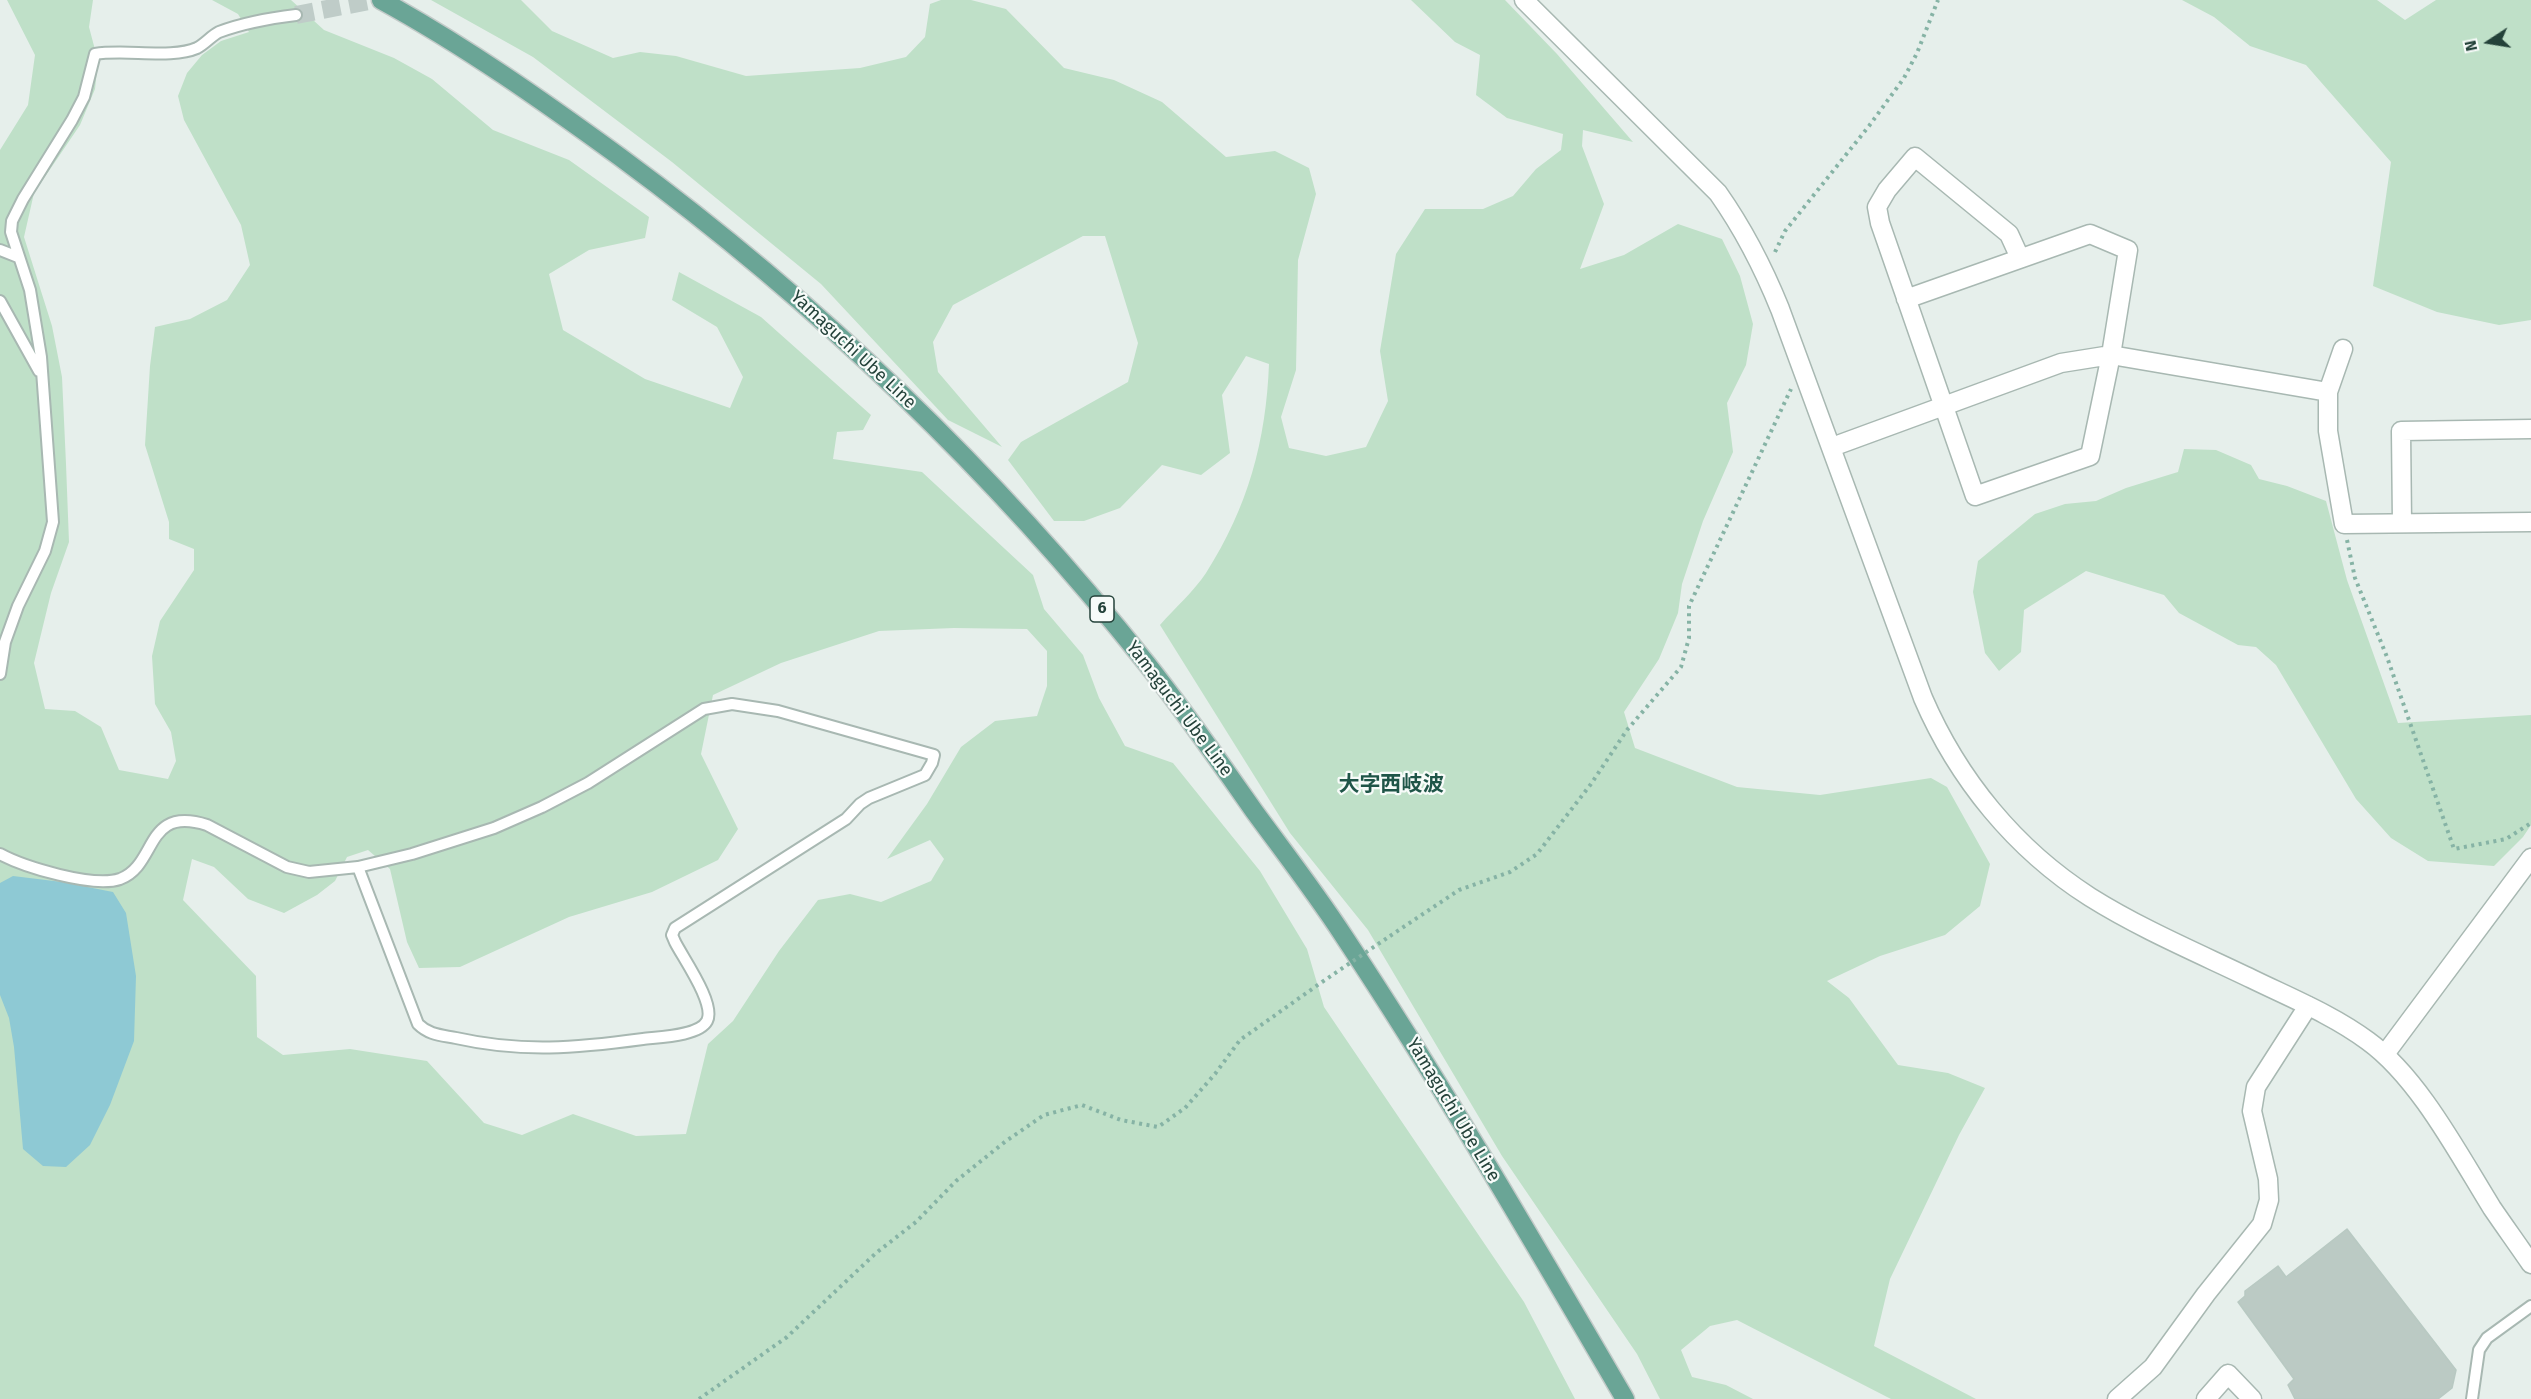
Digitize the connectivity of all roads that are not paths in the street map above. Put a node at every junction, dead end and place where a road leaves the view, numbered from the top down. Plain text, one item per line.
1 (381, 0) edge
2 (1524, 0) edge
3 (296, 15) tunnel mouth
4 (0, 250) edge
5 (18, 257) junction
6 (2020, 258) junction
7 (1906, 299) junction
8 (0, 301) edge
9 (2343, 349) dead end
10 (2111, 355) junction
11 (43, 383) junction
12 (2328, 392) junction
13 (1943, 406) junction
14 (2531, 429) edge
15 (1832, 447) junction
16 (2531, 522) edge
17 (2402, 524) junction
18 (0, 674) edge
19 (0, 854) edge
20 (2531, 858) edge
21 (358, 867) junction
22 (2307, 1006) junction
23 (2385, 1054) junction
24 (2531, 1264) edge
25 (2531, 1306) edge
26 (1625, 1399) edge
27 (2116, 1399) edge
28 (2206, 1399) edge
29 (2252, 1399) edge
30 (2472, 1399) edge

1 - 26 main road, Yamaguchi Ube Line / 6
2 - 15 street
3 - 5 lane
4 - 5 lane
5 - 11 lane
6 - 7 street
6 - 7 street
6 - 10 street
7 - 13 street
8 - 11 lane
9 - 12 street
10 - 12 street
10 - 13 street
10 - 13 street
11 - 18 lane
12 - 17 street
13 - 15 street
14 - 17 street
15 - 22 street
16 - 17 street
19 - 21 lane
20 - 23 street
21 - 21 lane
22 - 23 street
22 - 27 street
23 - 24 street
25 - 30 lane
28 - 29 street

